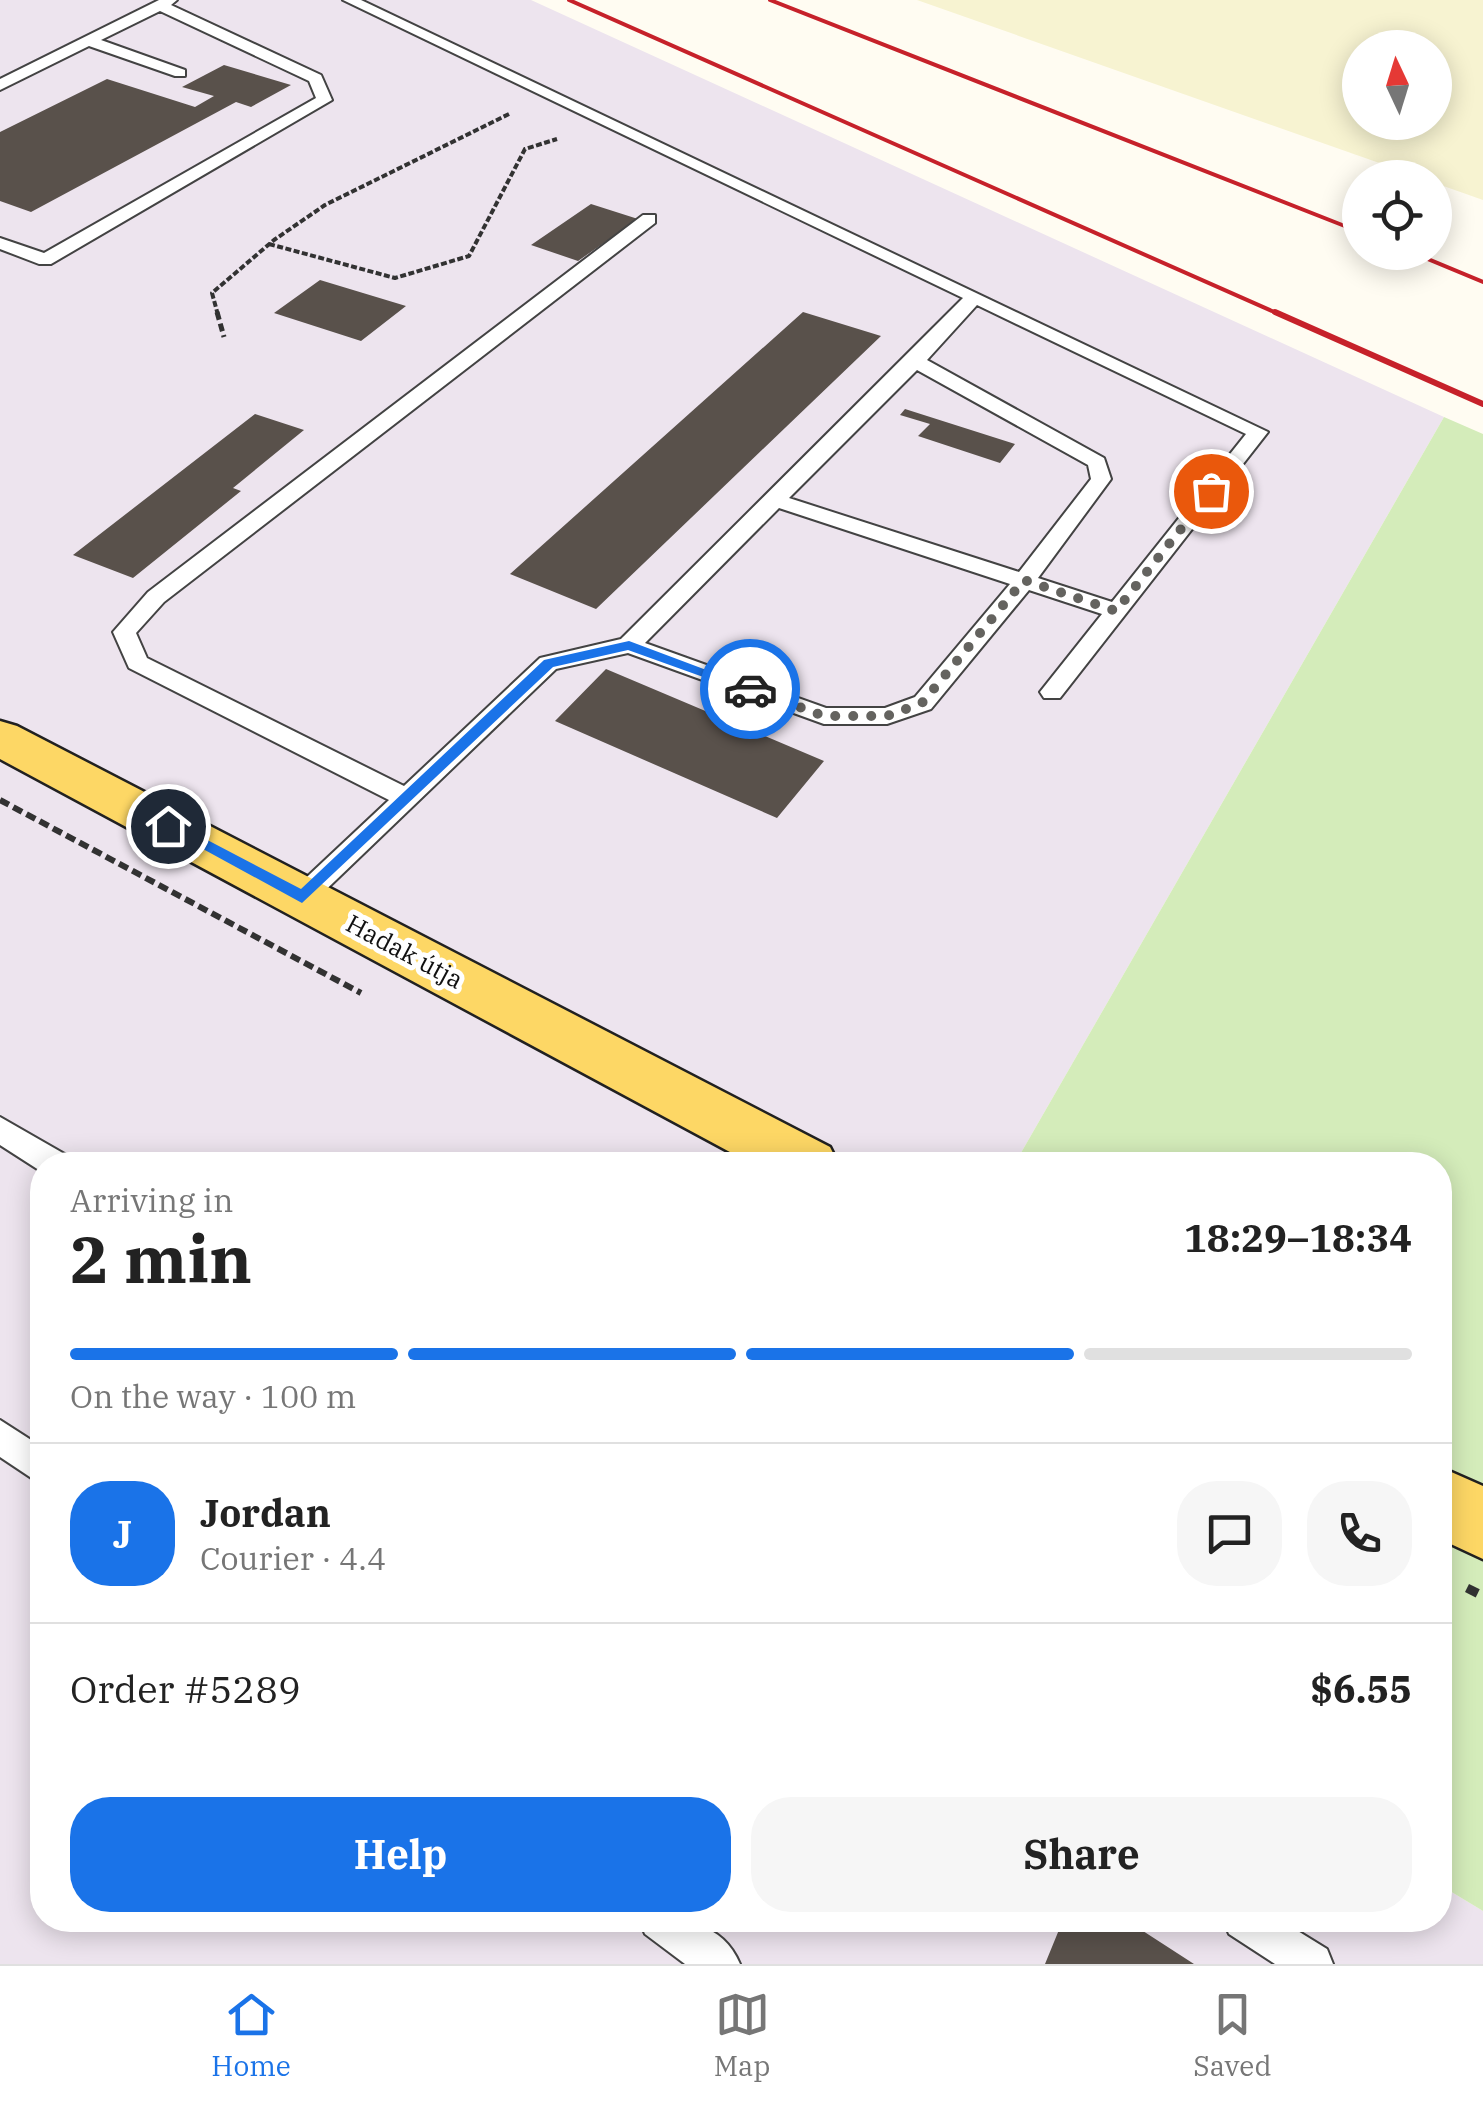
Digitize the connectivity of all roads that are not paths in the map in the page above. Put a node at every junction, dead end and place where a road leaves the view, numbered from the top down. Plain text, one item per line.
1 (350, 0) edge
2 (165, 3) edge
3 (90, 41) junction
4 (180, 73) dead end
5 (0, 84) edge
6 (650, 219) dead end
7 (1, 245) edge
8 (974, 296) junction
9 (915, 361) junction
10 (774, 500) junction
11 (1024, 580) junction
12 (1116, 611) junction
13 (629, 645) junction
14 (1052, 692) dead end
15 (0, 738) edge
16 (407, 798) junction
17 (302, 897) junction
18 (0, 1129) edge
19 (36, 1152) edge
20 (784, 1152) edge
21 (0, 1436) edge
22 (30, 1459) edge
23 (1452, 1507) edge
24 (1483, 1524) edge
25 (676, 1932) edge
26 (1262, 1932) edge
27 (720, 1964) edge
28 (1312, 1964) edge

1 - 8 lane
2 - 3 lane
2 - 7 lane
3 - 4 lane
3 - 5 lane
6 - 16 lane
8 - 9 lane
8 - 12 lane
9 - 10 lane
9 - 11 lane
10 - 11 lane
10 - 13 lane
11 - 12 lane
11 - 13 lane
12 - 14 lane
13 - 16 lane
15 - 17 main road, Hadak útja
16 - 17 lane
17 - 20 main road, Hadak útja
18 - 19 lane
21 - 22 lane
23 - 24 main road
25 - 27 lane
26 - 28 lane

